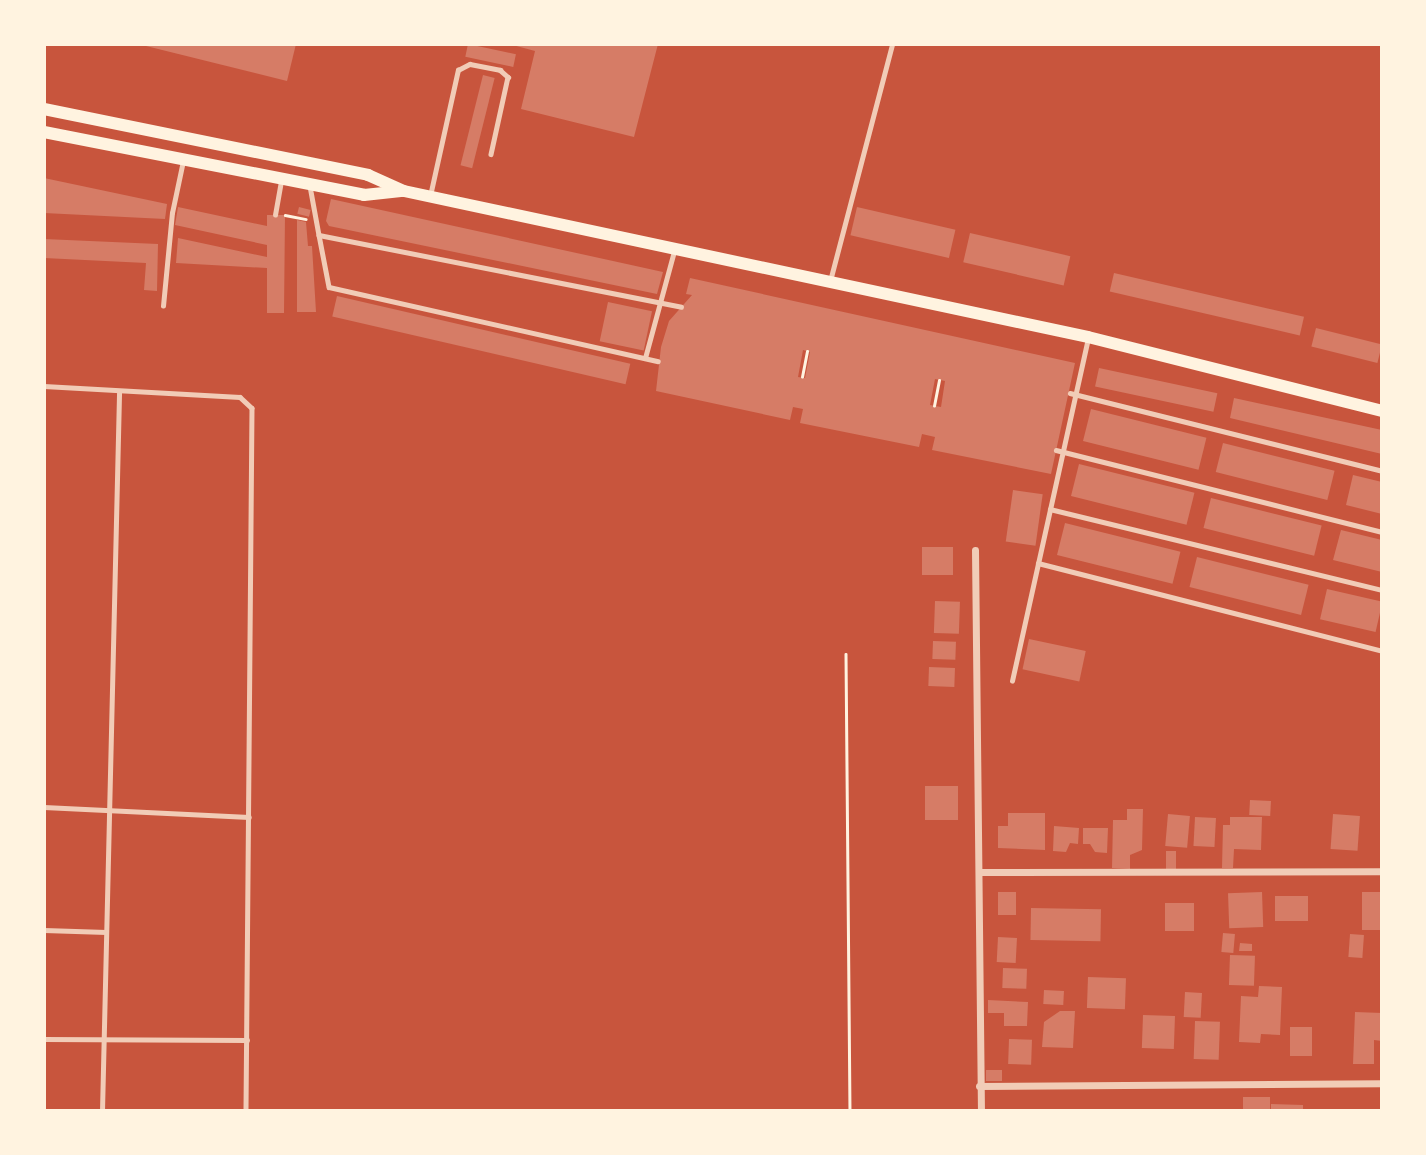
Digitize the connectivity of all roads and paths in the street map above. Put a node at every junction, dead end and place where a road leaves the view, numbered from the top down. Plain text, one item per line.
1 (892, 44) edge
2 (44, 109) edge
3 (44, 132) edge
4 (491, 154) dead end
5 (183, 161) junction
6 (281, 179) junction
7 (309, 185) junction
8 (404, 191) junction
9 (430, 197) junction
10 (275, 214) joint
11 (316, 221) junction
12 (319, 235) junction
13 (674, 249) junction
14 (830, 282) junction
15 (660, 303) junction
16 (163, 306) dead end
17 (681, 307) dead end
18 (1088, 337) junction
19 (807, 351) dead end
20 (645, 358) junction
21 (658, 361) dead end
22 (802, 377) dead end
23 (939, 380) dead end
24 (44, 386) edge
25 (119, 393) junction
26 (1072, 394) junction
27 (934, 406) dead end
28 (1382, 411) edge
29 (1056, 450) dead end
30 (1063, 452) junction
31 (1382, 471) edge
32 (1050, 509) junction
33 (1382, 532) edge
34 (975, 550) dead end
35 (1038, 563) junction
36 (1382, 590) edge
37 (1382, 651) edge
38 (846, 654) dead end
39 (1012, 681) dead end
40 (44, 807) edge
41 (108, 811) junction
42 (249, 817) junction
43 (1382, 871) edge
44 (979, 872) junction
45 (44, 930) edge
46 (106, 932) junction
47 (44, 1039) edge
48 (104, 1039) junction
49 (247, 1040) junction
50 (1382, 1083) edge
51 (979, 1086) junction
52 (102, 1111) edge
53 (246, 1111) edge
54 (850, 1111) edge
55 (981, 1111) edge

1 - 14 lane
2 - 8 main road
3 - 5 main road
4 - 9 lane
5 - 6 main road
5 - 16 lane
6 - 7 main road
6 - 10 lane
7 - 8 main road
7 - 11 lane
8 - 9 main road
9 - 13 main road
10 - 11 path
11 - 12 lane
12 - 15 lane
12 - 20 lane
13 - 14 main road
13 - 15 lane
14 - 18 main road
15 - 17 lane
15 - 20 lane
18 - 26 lane
18 - 28 main road
19 - 22 path
20 - 21 lane
23 - 27 path
24 - 25 lane
25 - 41 lane
25 - 42 lane
26 - 30 lane
26 - 31 lane
29 - 30 lane
30 - 32 lane
30 - 33 lane
32 - 35 lane
32 - 36 lane
34 - 44 street
35 - 37 lane
35 - 39 lane
38 - 54 path
40 - 41 lane
41 - 42 lane
41 - 46 lane
42 - 49 lane
43 - 44 street
44 - 51 street
45 - 46 lane
46 - 48 lane
47 - 48 lane
48 - 49 lane
48 - 52 lane
49 - 53 lane
50 - 51 street
51 - 55 street

